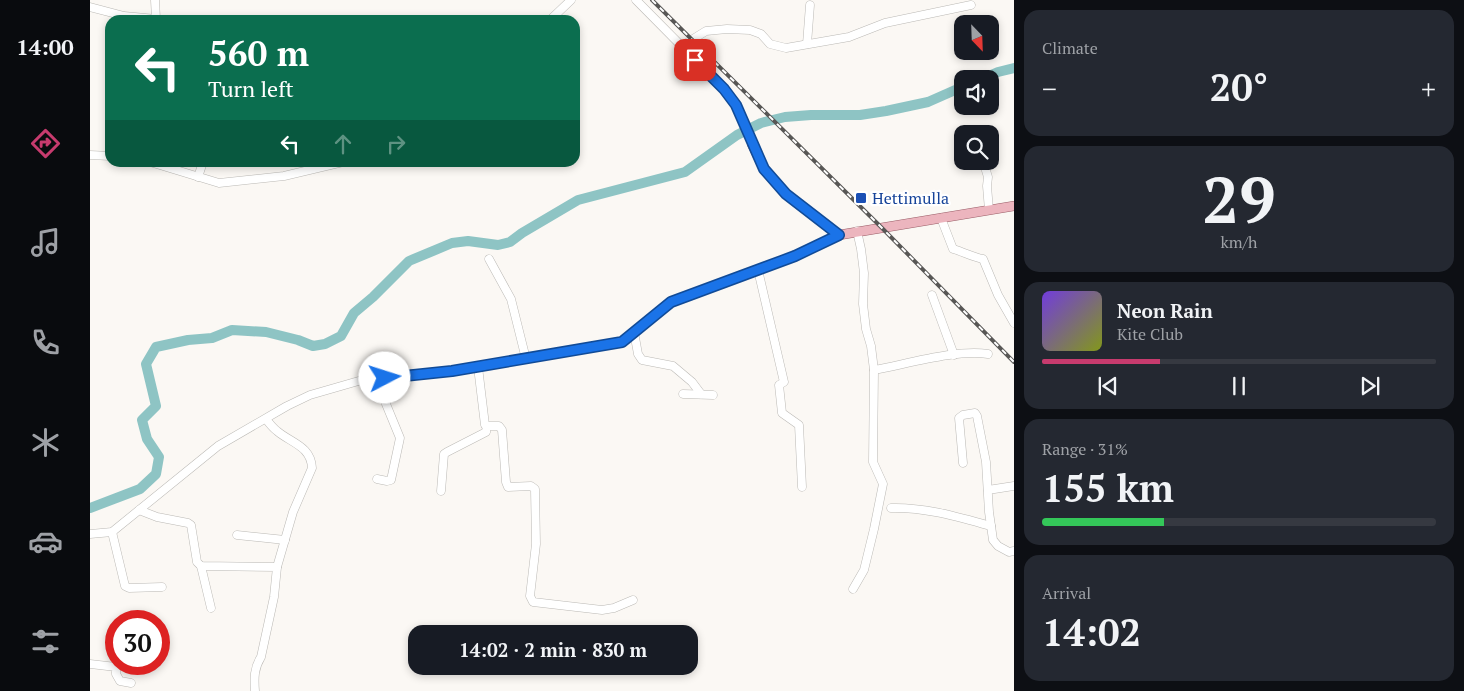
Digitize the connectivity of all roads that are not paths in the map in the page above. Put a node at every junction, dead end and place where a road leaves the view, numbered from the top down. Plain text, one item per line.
1 (155, 0) edge
2 (571, 0) edge
3 (636, 0) edge
4 (810, 5) dead end
5 (971, 5) dead end
6 (90, 6) edge
7 (116, 15) edge
8 (157, 15) edge
9 (555, 15) edge
10 (807, 44) junction
11 (682, 46) junction
12 (752, 144) joint
13 (90, 155) edge
14 (105, 156) edge
15 (166, 167) edge
16 (201, 167) edge
17 (321, 167) edge
18 (986, 170) edge
19 (198, 177) junction
20 (1014, 206) edge
21 (989, 210) junction
22 (941, 218) junction
23 (857, 231) junction
24 (839, 235) junction
25 (488, 259) dead end
26 (758, 270) junction
27 (932, 295) dead end
28 (1014, 323) edge
29 (634, 332) junction
30 (988, 354) dead end
31 (954, 355) junction
32 (526, 359) junction
33 (478, 367) junction
34 (874, 370) junction
35 (385, 378) junction
36 (683, 394) dead end
37 (701, 394) junction
38 (713, 395) dead end
39 (266, 418) junction
40 (487, 426) junction
41 (964, 463) dead end
42 (376, 479) dead end
43 (1014, 486) edge
44 (802, 487) dead end
45 (988, 490) junction
46 (441, 492) dead end
47 (891, 508) dead end
48 (139, 510) junction
49 (991, 526) junction
50 (112, 532) junction
51 (90, 534) edge
52 (236, 535) dead end
53 (284, 540) junction
54 (1014, 551) edge
55 (201, 566) junction
56 (277, 567) junction
57 (162, 587) dead end
58 (853, 589) dead end
59 (633, 600) dead end
60 (211, 608) dead end
61 (90, 664) edge
62 (131, 683) dead end
63 (255, 691) edge

1 - 8 street
2 - 9 street
3 - 11 street
4 - 10 street
5 - 10 street
6 - 7 street
10 - 11 street
11 - 12 street
12 - 24 main road
13 - 14 street
15 - 19 street
16 - 19 street
17 - 19 street
18 - 21 street
20 - 21 main road
21 - 22 main road
22 - 23 main road
22 - 28 street
23 - 24 main road
23 - 34 street
24 - 26 street
25 - 32 street
26 - 29 street
26 - 44 street
27 - 31 street
29 - 32 street
29 - 37 street
30 - 31 street
31 - 34 street
32 - 33 street
33 - 35 street
33 - 40 street
34 - 58 street
35 - 39 street
35 - 42 street
36 - 37 street
37 - 38 street
39 - 48 street
39 - 53 street
40 - 46 street
40 - 59 street
41 - 45 street
43 - 45 street
45 - 49 street
47 - 49 street
48 - 50 street
48 - 55 street
49 - 54 street
50 - 51 street
50 - 57 street
52 - 53 street
53 - 56 street
55 - 56 street
55 - 60 street
56 - 63 street
61 - 62 street

